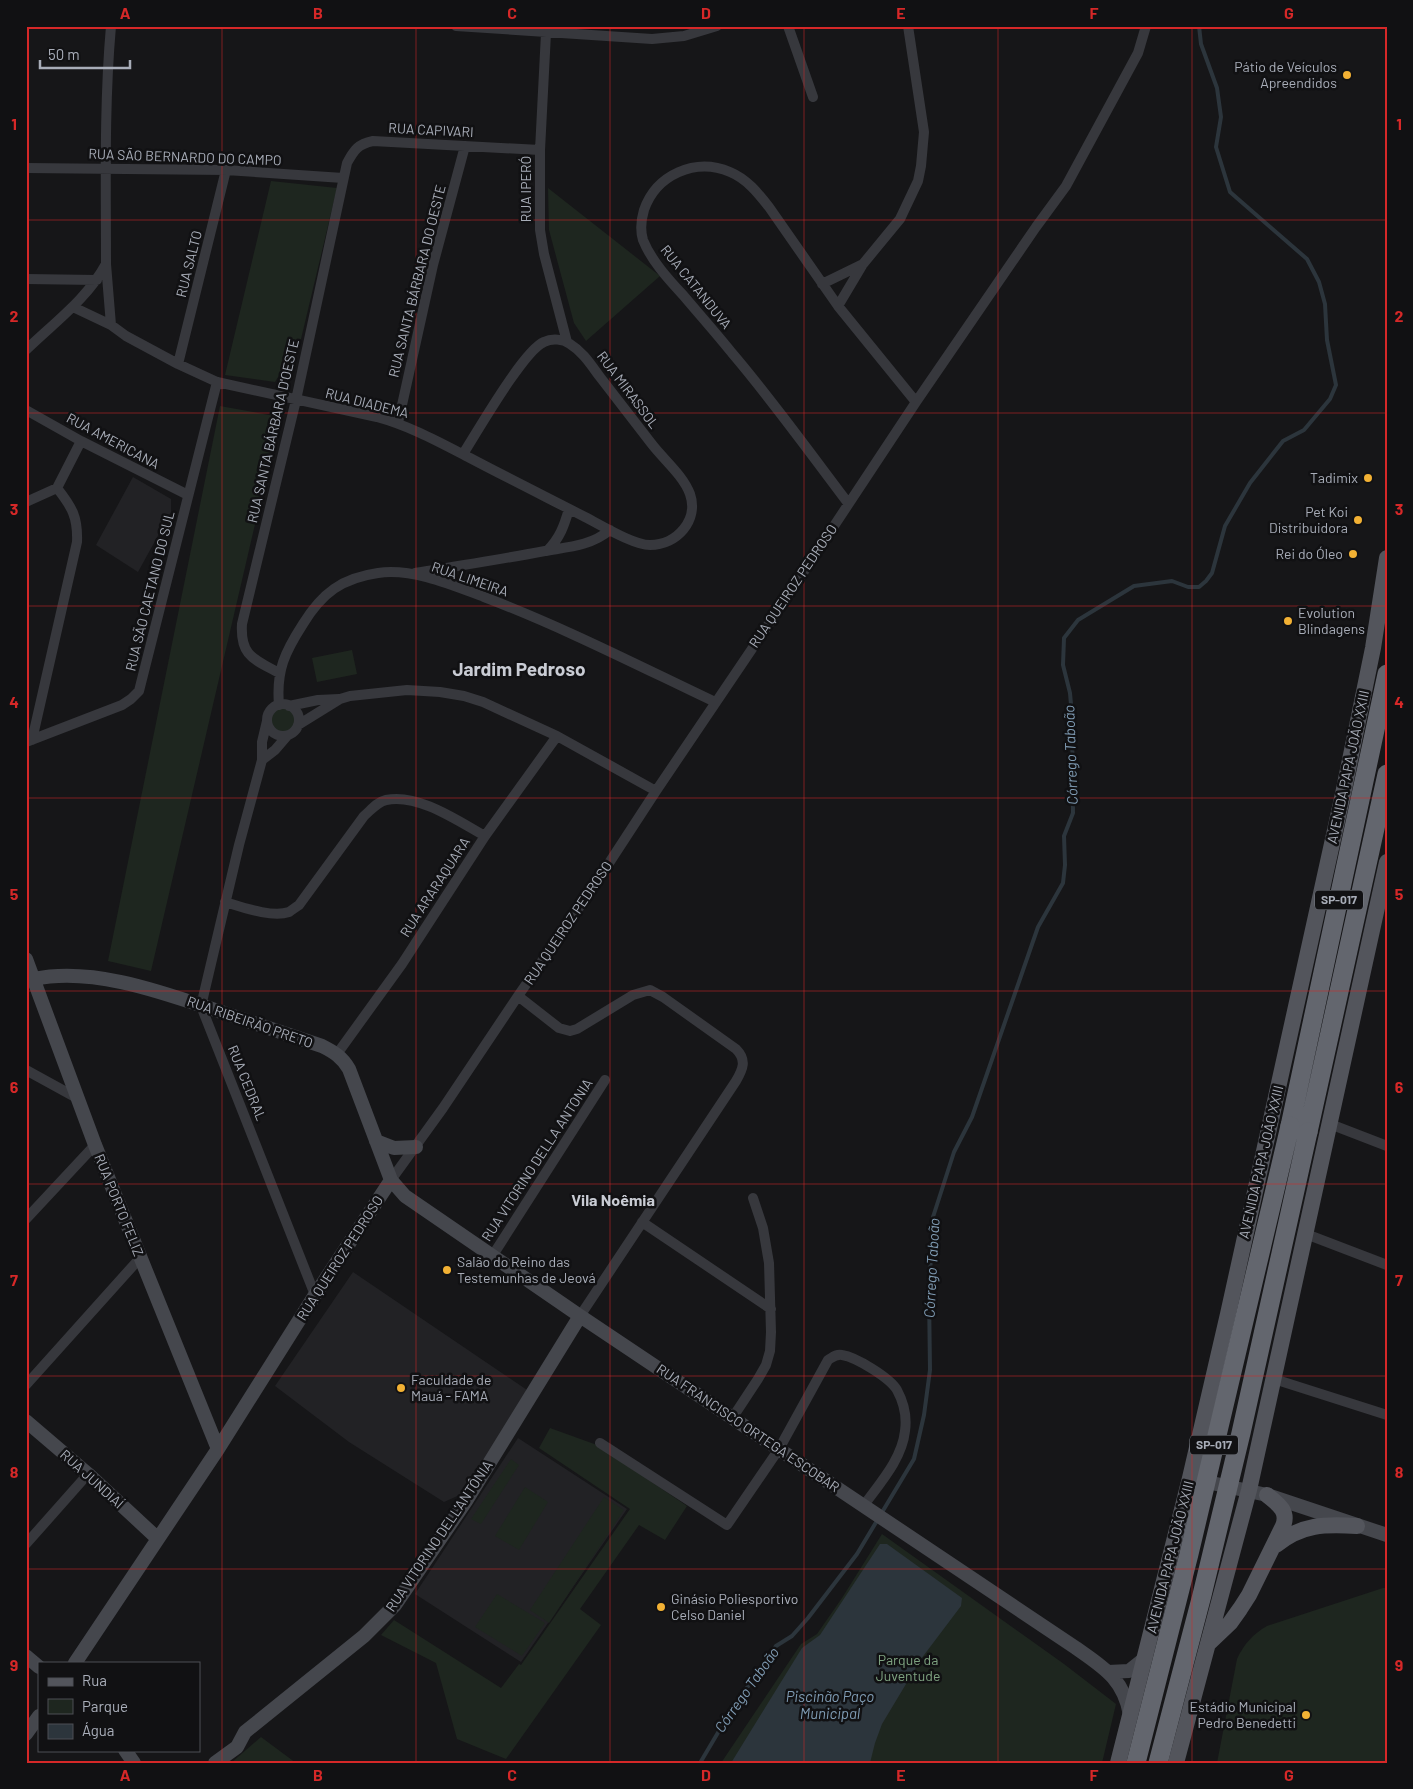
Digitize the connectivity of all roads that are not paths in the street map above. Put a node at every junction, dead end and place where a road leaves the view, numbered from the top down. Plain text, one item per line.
1 (112, 26) edge
2 (456, 26) edge
3 (626, 26) edge
4 (717, 26) edge
5 (788, 26) edge
6 (908, 26) edge
7 (1146, 26) edge
8 (546, 33) junction
9 (621, 38) junction
10 (813, 97) dead end
11 (465, 146) junction
12 (540, 150) junction
13 (26, 168) edge
14 (106, 168) junction
15 (226, 170) junction
16 (343, 178) junction
17 (106, 264) junction
18 (863, 264) junction
19 (26, 279) edge
20 (97, 280) junction
21 (822, 284) junction
22 (838, 306) junction
23 (73, 308) junction
24 (111, 325) junction
25 (567, 342) junction
26 (26, 350) edge
27 (178, 364) junction
28 (217, 382) junction
29 (296, 400) junction
30 (916, 402) junction
31 (26, 410) edge
32 (398, 423) junction
33 (81, 441) junction
34 (463, 454) junction
35 (57, 488) junction
36 (188, 495) junction
37 (26, 502) edge
38 (848, 503) junction
39 (570, 509) junction
40 (610, 530) junction
41 (547, 551) junction
42 (1387, 558) edge
43 (409, 574) junction
44 (279, 673) junction
45 (1387, 674) edge
46 (340, 699) junction
47 (715, 702) junction
48 (284, 705) junction
49 (267, 721) junction
50 (298, 726) junction
51 (287, 736) junction
52 (557, 736) junction
53 (29, 741) edge
54 (262, 760) junction
55 (1387, 774) edge
56 (656, 791) junction
57 (485, 836) junction
58 (1387, 862) edge
59 (225, 902) junction
60 (26, 959) edge
61 (30, 981) edge
62 (518, 996) junction
63 (201, 1006) junction
64 (337, 1054) junction
65 (26, 1070) edge
66 (605, 1080) dead end
67 (77, 1098) junction
68 (1330, 1124) junction
69 (376, 1141) junction
70 (95, 1145) junction
71 (1387, 1146) edge
72 (416, 1147) junction
73 (391, 1180) junction
74 (753, 1198) dead end
75 (26, 1220) edge
76 (642, 1222) junction
77 (1306, 1234) junction
78 (492, 1255) junction
79 (140, 1258) junction
80 (1387, 1265) edge
81 (315, 1295) junction
82 (771, 1309) junction
83 (580, 1316) junction
84 (1274, 1379) junction
85 (26, 1385) edge
86 (1387, 1415) edge
87 (732, 1417) junction
88 (26, 1421) edge
89 (600, 1443) dead end
90 (218, 1449) junction
91 (779, 1449) junction
92 (88, 1474) junction
93 (1190, 1478) junction
94 (1249, 1490) junction
95 (1267, 1495) junction
96 (869, 1508) junction
97 (1357, 1526) junction
98 (1387, 1535) edge
99 (157, 1538) junction
100 (26, 1544) edge
101 (1272, 1548) junction
102 (1209, 1643) junction
103 (26, 1656) edge
104 (1144, 1659) junction
105 (76, 1662) edge
106 (38, 1666) edge
107 (1108, 1672) junction
108 (1130, 1714) junction
109 (38, 1717) edge
110 (26, 1734) edge
111 (126, 1752) edge
112 (134, 1763) edge
113 (215, 1763) edge
114 (1118, 1763) edge
115 (1136, 1763) edge
116 (1158, 1763) edge
117 (1176, 1763) edge

1 - 14 street
2 - 8 street
3 - 9 street
4 - 9 street
5 - 10 street
6 - 18 street
7 - 30 street, RUA QUEIROZ PEDROSO
8 - 9 street
8 - 12 street, RUA IPERÓ
11 - 12 street, RUA CAPIVARI
11 - 16 street, RUA CAPIVARI
11 - 32 street, RUA SANTA BÁRBARA DO OESTE
12 - 25 street, RUA IPERÓ
13 - 14 street, RUA SÃO BERNARDO DO CAMPO
14 - 15 street, RUA SÃO BERNARDO DO CAMPO
14 - 17 street
15 - 16 street, RUA SÃO BERNARDO DO CAMPO
15 - 27 street, RUA SALTO
16 - 29 street, RUA SANTA BÁRBARA D'OESTE
17 - 20 street
17 - 24 street
18 - 21 street
18 - 22 street
19 - 20 street
20 - 23 street
21 - 22 street, RUA CATANDUVA
21 - 38 street, RUA CATANDUVA
22 - 30 street, RUA CATANDUVA
23 - 24 street, RUA DIADEMA
23 - 26 street
24 - 27 street, RUA DIADEMA
25 - 34 street
25 - 40 street, RUA MIRASSOL
27 - 28 street, RUA DIADEMA
28 - 29 street, RUA DIADEMA
28 - 36 street, RUA SÃO CAETANO DO SUL
29 - 32 street, RUA DIADEMA
29 - 44 street, RUA SANTA BÁRBARA D'OESTE
30 - 38 street, RUA QUEIROZ PEDROSO
31 - 33 street, RUA AMERICANA
32 - 34 street, RUA DIADEMA
33 - 35 street
33 - 36 street, RUA AMERICANA
34 - 39 street, RUA DIADEMA
35 - 37 street
35 - 53 street
36 - 53 street, RUA SÃO CAETANO DO SUL
38 - 47 street, RUA QUEIROZ PEDROSO
39 - 40 street, RUA DIADEMA
39 - 41 street
40 - 41 street
41 - 43 street
42 - 93 main road, AVENIDA PAPA JOÃO XXIII
43 - 44 street, RUA LIMEIRA
43 - 47 street, RUA LIMEIRA
44 - 48 street, RUA LIMEIRA
45 - 115 highway, AVENIDA PAPA JOÃO XXIII / SP-017, bridge
46 - 48 street
46 - 50 street
46 - 52 street
47 - 56 street, RUA QUEIROZ PEDROSO
48 - 49 street
48 - 50 street
49 - 51 street
49 - 54 street
50 - 51 street
51 - 54 street
52 - 56 street
52 - 57 street, RUA ARARAQUARA
54 - 59 street
55 - 116 highway, SP-017, bridge
56 - 62 street, RUA QUEIROZ PEDROSO
57 - 59 street
57 - 64 street, RUA ARARAQUARA
58 - 68 main road
59 - 63 street
60 - 61 street, RUA PORTO FELIZ
61 - 63 street, RUA RIBEIRÃO PRETO
61 - 67 street, RUA PORTO FELIZ
62 - 72 street, RUA QUEIROZ PEDROSO
62 - 76 street
63 - 64 street, RUA RIBEIRÃO PRETO
63 - 81 street, RUA CEDRAL
64 - 69 street
65 - 67 street
66 - 78 street, RUA VITORINO DELLA ANTONIA
67 - 70 street, RUA PORTO FELIZ
68 - 71 street
68 - 77 main road
69 - 72 street
69 - 73 street
70 - 75 street
70 - 79 street, RUA PORTO FELIZ
72 - 73 street, RUA QUEIROZ PEDROSO
73 - 78 street, RUA FRANCISCO ORTEGA ESCOBAR
73 - 81 street, RUA QUEIROZ PEDROSO
74 - 82 street
76 - 82 street
76 - 83 street
77 - 80 street
77 - 84 main road
78 - 83 street, RUA FRANCISCO ORTEGA ESCOBAR
79 - 85 street
79 - 90 street, RUA PORTO FELIZ
81 - 90 street, RUA QUEIROZ PEDROSO
82 - 87 street
83 - 87 street, RUA FRANCISCO ORTEGA ESCOBAR
83 - 113 street, RUA VITORINO DELL'ANTÔNIA
84 - 86 street
84 - 94 main road
87 - 91 street, RUA FRANCISCO ORTEGA ESCOBAR
88 - 92 street, RUA JUNDIAÍ
89 - 91 street
90 - 99 street, RUA QUEIROZ PEDROSO
91 - 96 street, RUA FRANCISCO ORTEGA ESCOBAR
91 - 96 street
92 - 99 street, RUA JUNDIAÍ
92 - 100 street
93 - 94 street
93 - 104 main road, AVENIDA PAPA JOÃO XXIII
94 - 95 street
94 - 102 main road
95 - 97 street
95 - 101 main road
96 - 107 street, RUA FRANCISCO ORTEGA ESCOBAR
97 - 98 street
97 - 101 main road
99 - 105 street, RUA QUEIROZ PEDROSO
101 - 102 main road
102 - 117 main road
103 - 106 street
104 - 107 street
104 - 108 main road, AVENIDA PAPA JOÃO XXIII
107 - 108 street, RUA FRANCISCO ORTEGA ESCOBAR
108 - 114 main road, AVENIDA PAPA JOÃO XXIII
109 - 110 street
111 - 112 street

